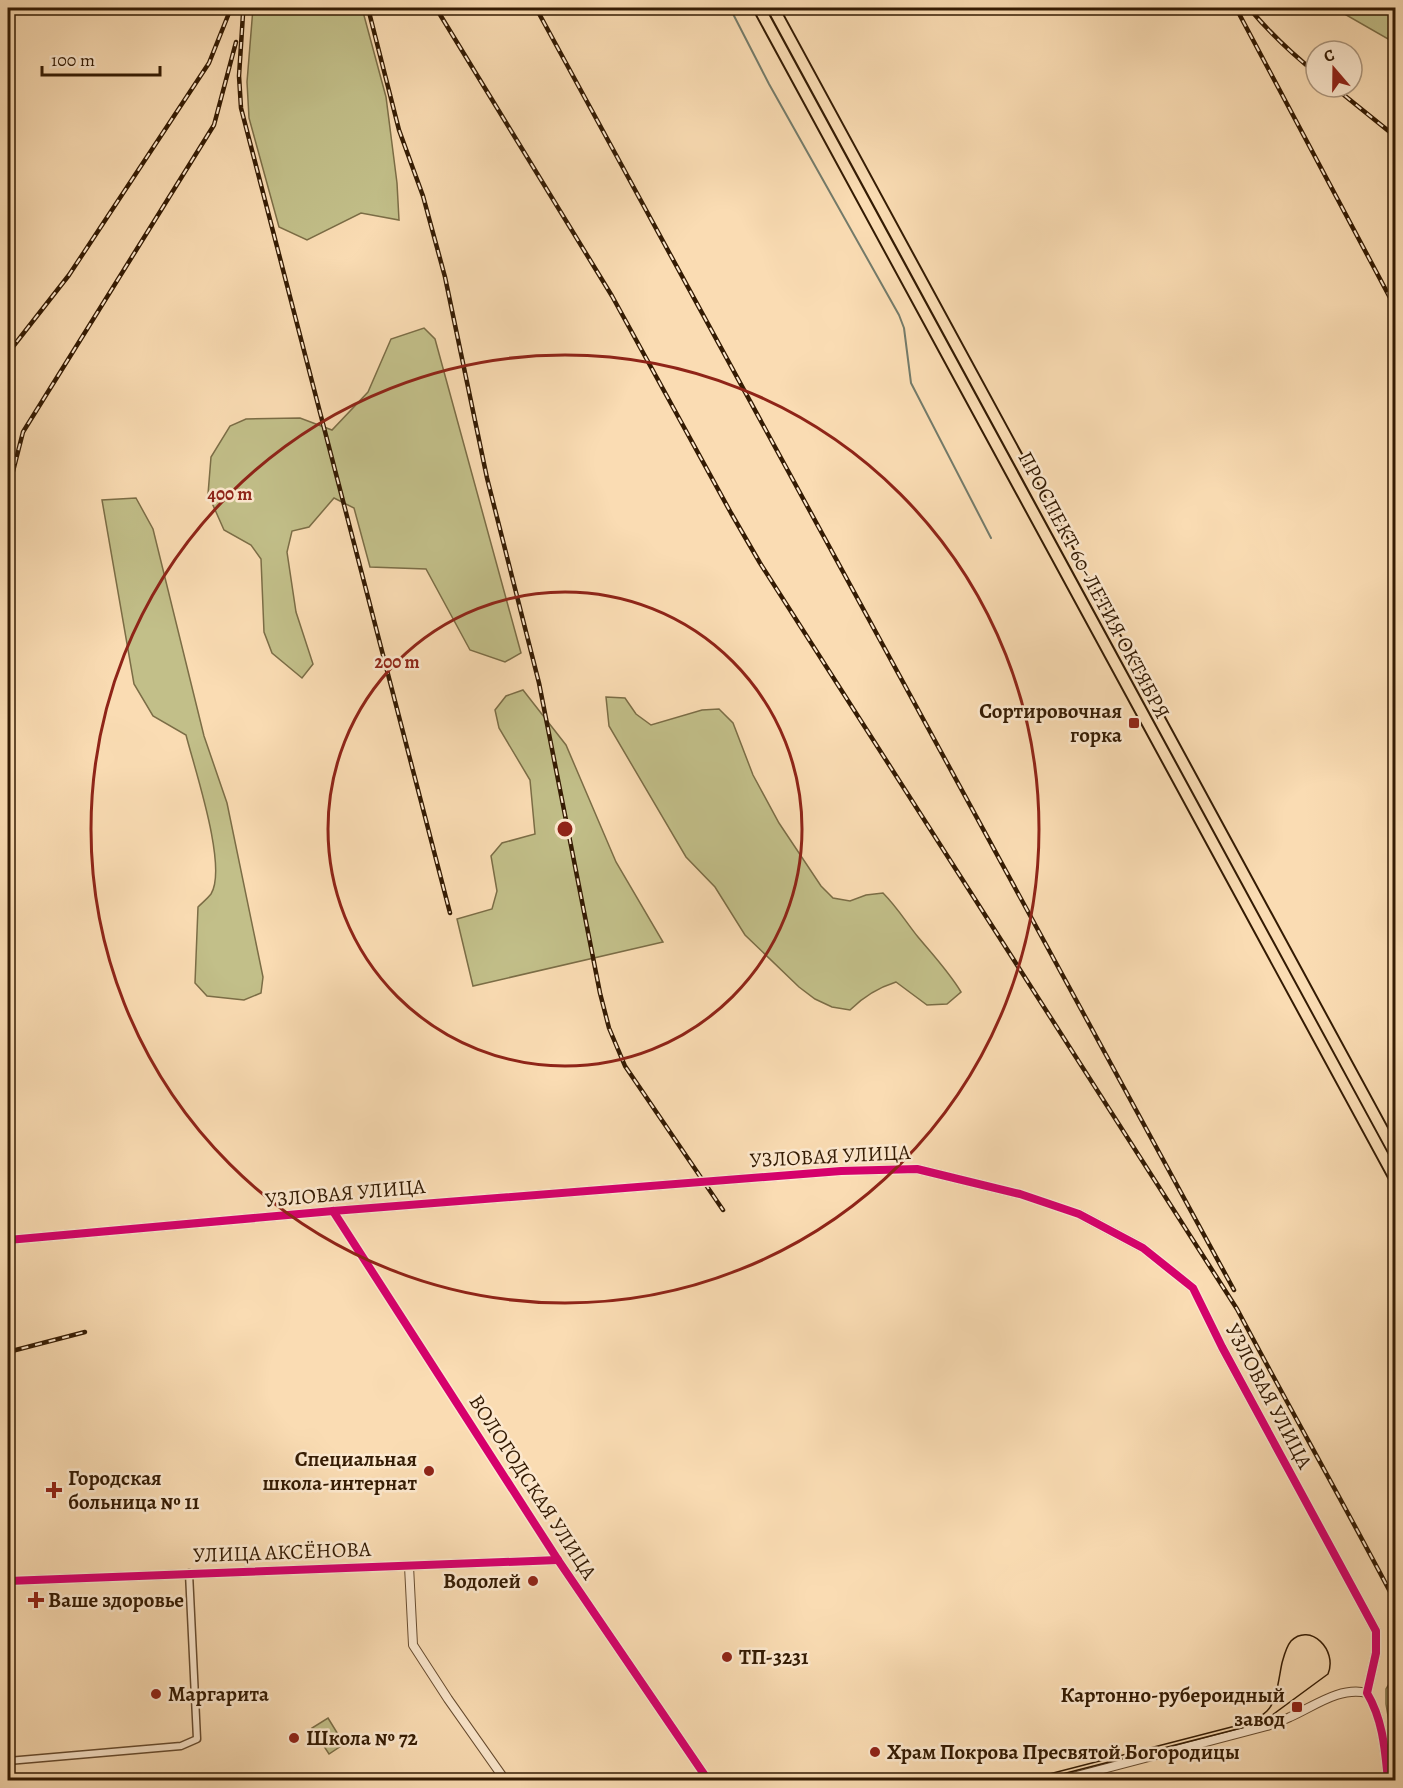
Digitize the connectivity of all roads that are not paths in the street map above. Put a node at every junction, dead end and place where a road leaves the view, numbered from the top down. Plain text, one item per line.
1 (759, 8) edge
2 (773, 8) edge
3 (1395, 1155) edge
4 (1395, 1180) edge
5 (333, 1211) junction
6 (8, 1240) edge
7 (558, 1560) junction
8 (408, 1566) junction
9 (189, 1573) junction
10 (8, 1581) edge
11 (1367, 1694) junction
12 (8, 1762) edge
13 (9, 1780) edge
14 (505, 1780) edge
15 (708, 1780) edge
16 (1061, 1780) edge
17 (1388, 1780) edge

1 - 4 highway, ПРОСПЕКТ 60-ЛЕТИЯ ОКТЯБРЯ
2 - 3 highway, ПРОСПЕКТ 60-ЛЕТИЯ ОКТЯБРЯ
5 - 6 street, УЗЛОВАЯ УЛИЦА
5 - 7 street, ВОЛОГОДСКАЯ УЛИЦА
5 - 11 street, УЗЛОВАЯ УЛИЦА
7 - 8 street, УЛИЦА АКСЁНОВА
7 - 15 street, ВОЛОГОДСКАЯ УЛИЦА
8 - 9 street, УЛИЦА АКСЁНОВА
8 - 14 street
9 - 10 street, УЛИЦА АКСЁНОВА
9 - 12 street
11 - 16 street
11 - 17 street
12 - 13 street

